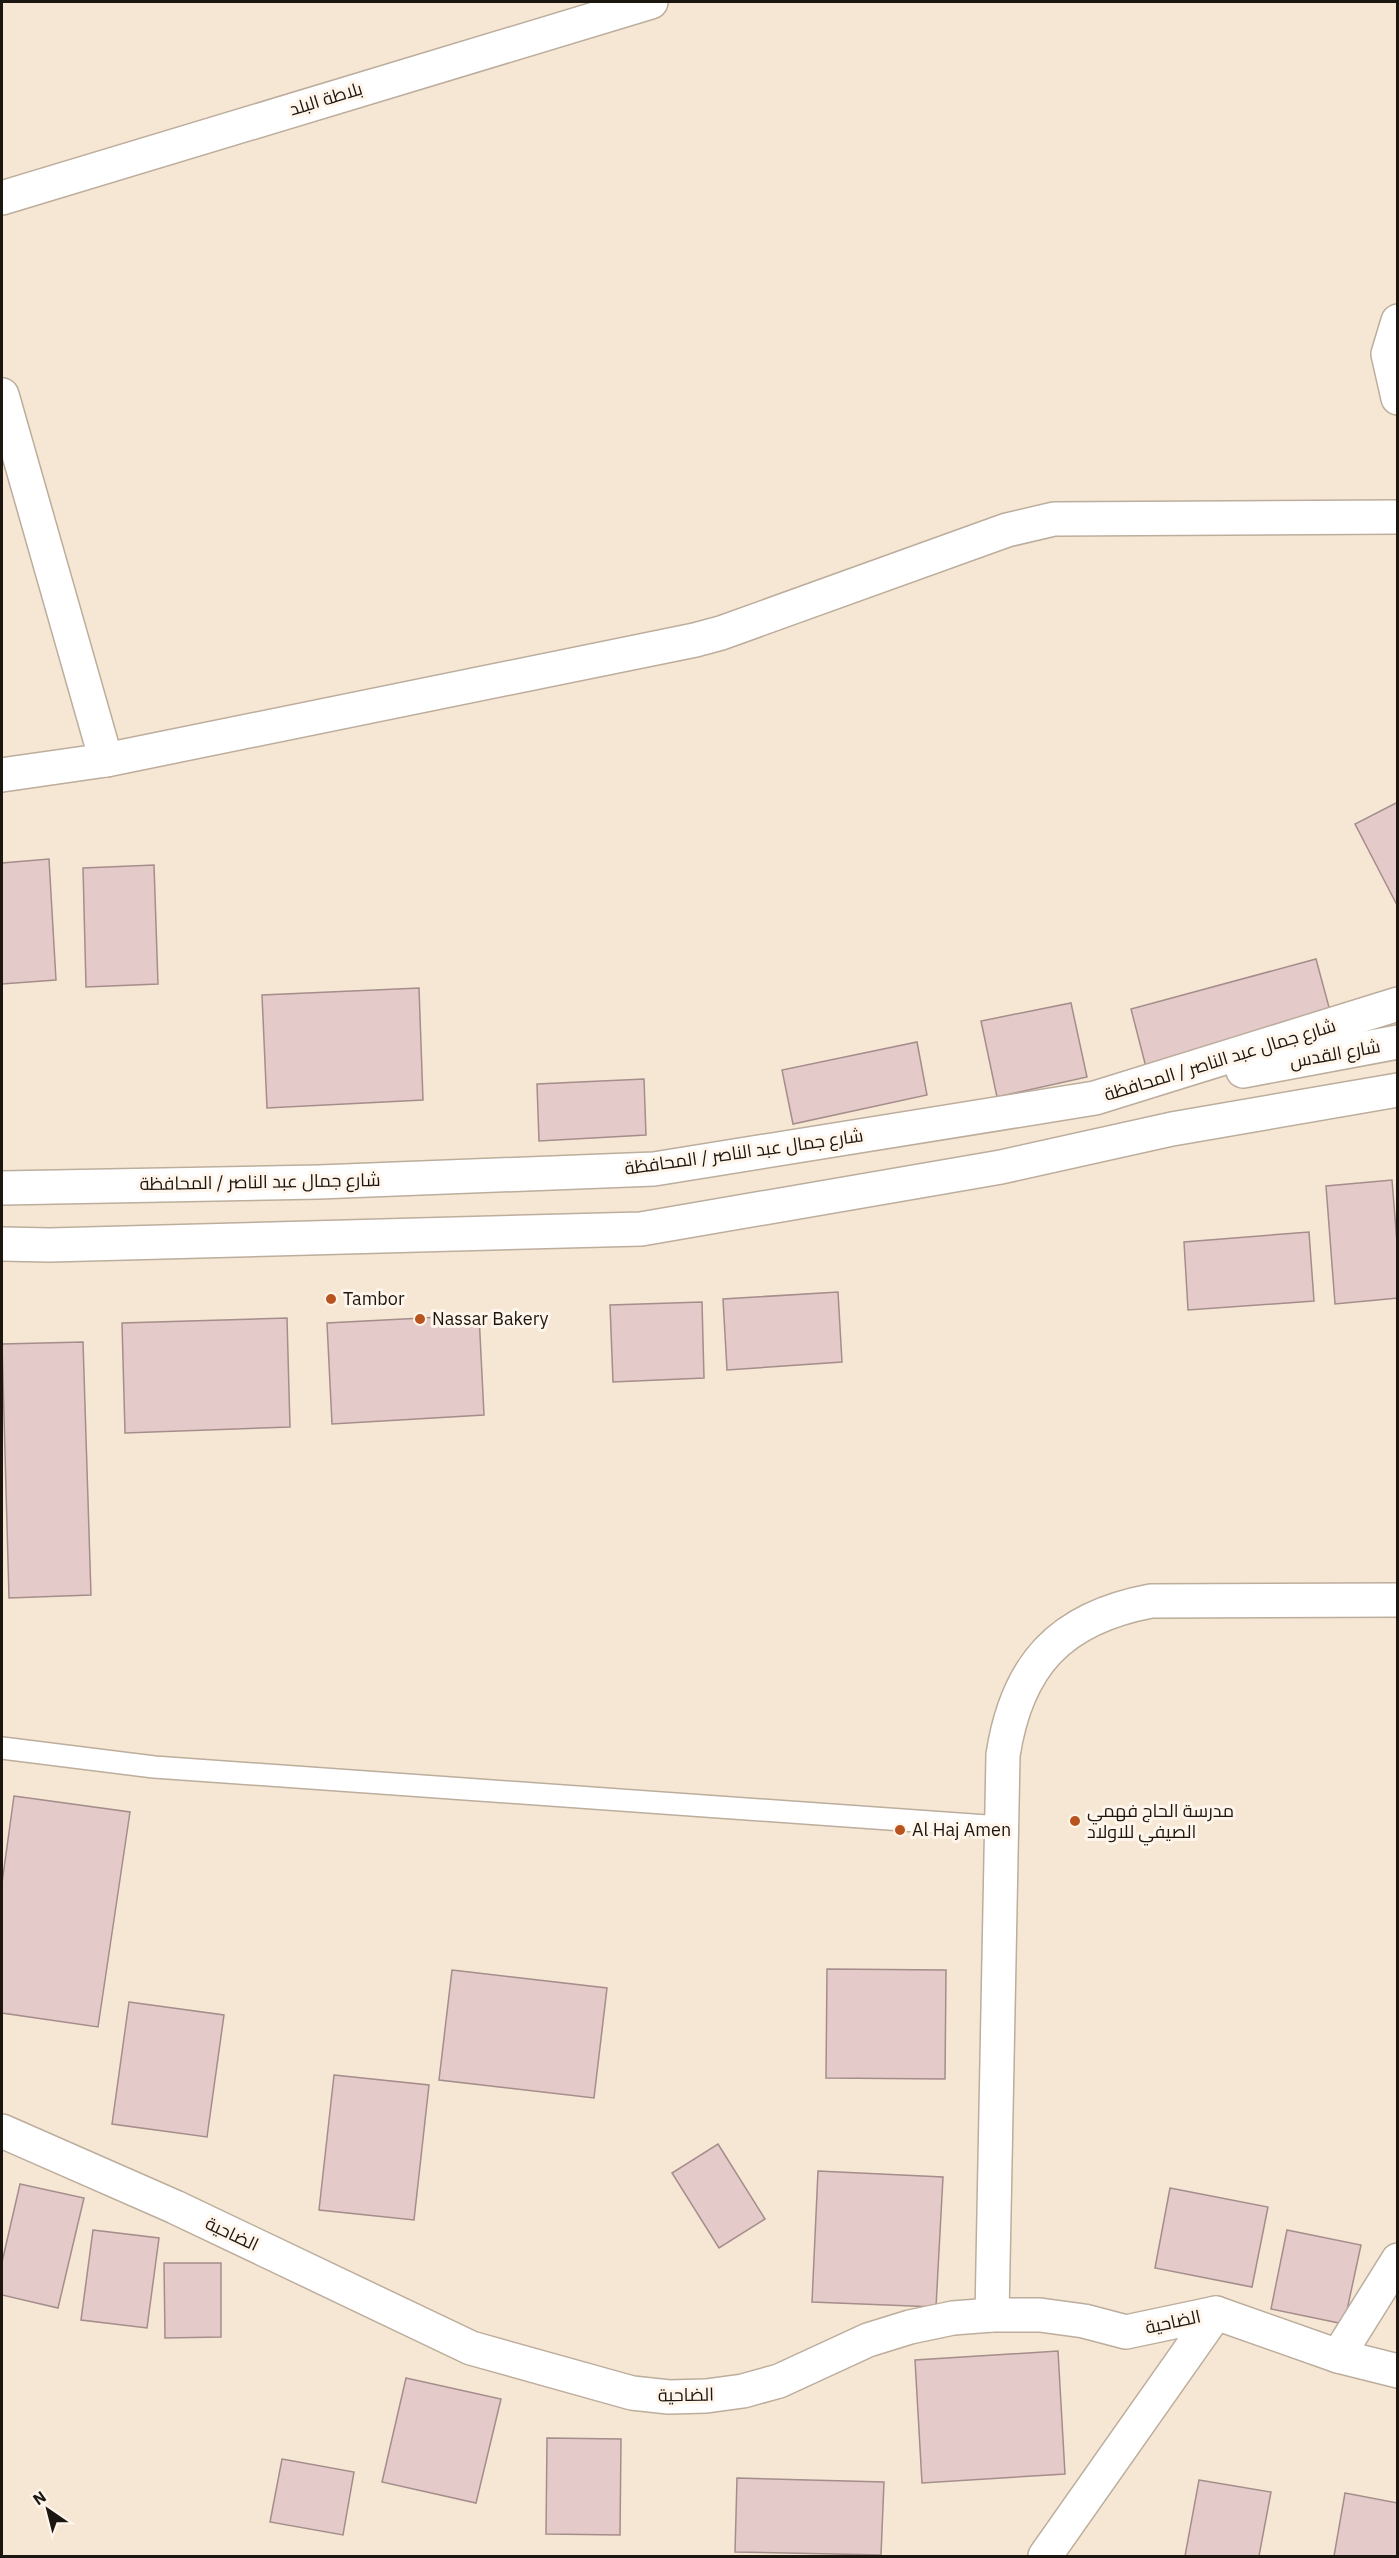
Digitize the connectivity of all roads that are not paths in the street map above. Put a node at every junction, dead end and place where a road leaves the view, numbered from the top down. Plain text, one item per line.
1 (641, 3) edge
2 (2, 198) edge
3 (1398, 321) edge
4 (2, 395) edge
5 (1398, 398) edge
6 (1398, 517) edge
7 (106, 760) junction
8 (2, 775) edge
9 (1398, 1004) edge
10 (1398, 1042) edge
11 (1398, 1090) edge
12 (1095, 1098) junction
13 (2, 1188) edge
14 (2, 1244) edge
15 (1398, 1600) edge
16 (2, 1748) edge
17 (1001, 1827) junction
18 (2, 2131) edge
19 (1398, 2260) edge
20 (1216, 2313) junction
21 (992, 2315) junction
22 (1338, 2356) junction
23 (1398, 2371) edge
24 (1045, 2556) edge

1 - 2 street, بلاطة البلد
3 - 5 street
4 - 7 street
6 - 7 street
7 - 8 street
9 - 12 street, شارع جمال عبد الناصر / المحافظة
10 - 12 street, شارع القدس
11 - 14 street
12 - 13 street, شارع جمال عبد الناصر / المحافظة
15 - 17 street
16 - 17 lane
17 - 21 street
18 - 21 street, الضاحية
19 - 22 street
20 - 21 street, الضاحية
20 - 22 street, الضاحية
20 - 24 street
22 - 23 street, الضاحية

